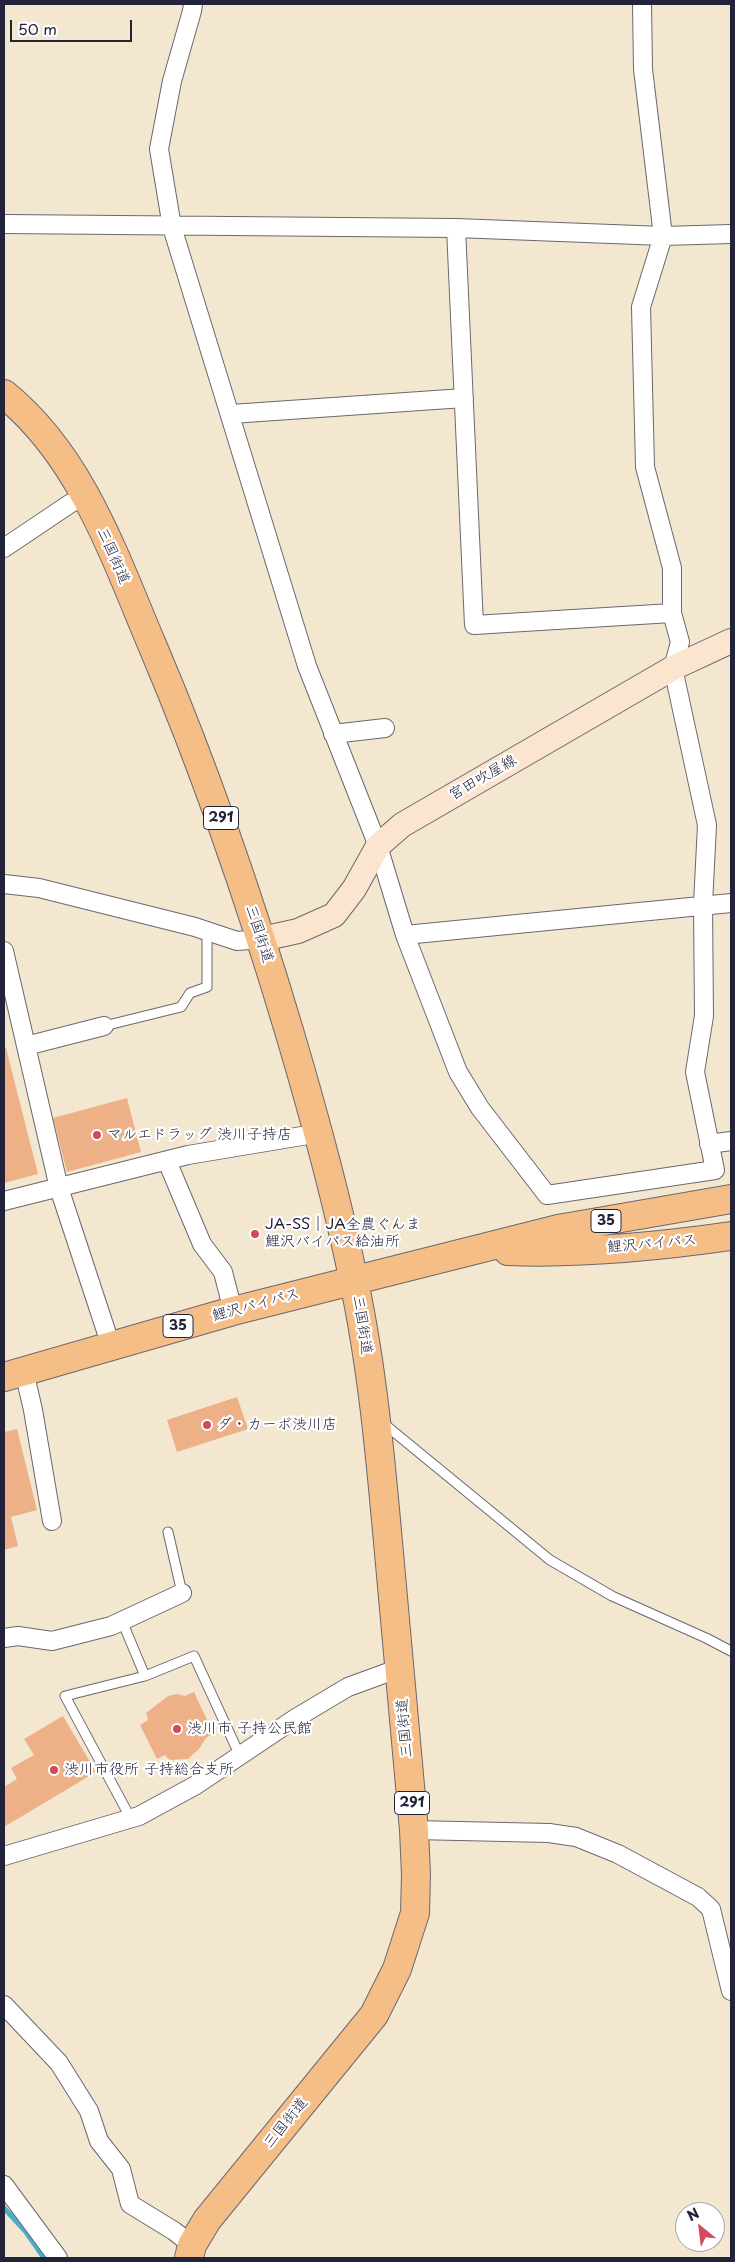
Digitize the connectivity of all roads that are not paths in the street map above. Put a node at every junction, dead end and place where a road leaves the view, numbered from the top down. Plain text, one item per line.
1 (192, 4) edge
2 (642, 4) edge
3 (4, 224) edge
4 (172, 227) junction
5 (456, 228) junction
6 (731, 234) edge
7 (663, 236) junction
8 (4, 394) edge
9 (464, 398) junction
10 (231, 414) junction
11 (86, 496) junction
12 (4, 548) edge
13 (672, 613) junction
14 (731, 641) edge
15 (673, 668) junction
16 (385, 728) dead end
17 (333, 734) junction
18 (378, 846) junction
19 (4, 884) edge
20 (731, 902) edge
21 (703, 904) junction
22 (207, 931) junction
23 (405, 935) junction
24 (262, 939) junction
25 (4, 951) edge
26 (104, 1026) joint
27 (26, 1046) junction
28 (320, 1133) junction
29 (731, 1141) edge
30 (709, 1144) junction
31 (167, 1161) junction
32 (59, 1188) junction
33 (731, 1199) edge
34 (4, 1201) edge
35 (731, 1236) edge
36 (482, 1250) junction
37 (354, 1280) junction
38 (233, 1311) junction
39 (111, 1346) junction
40 (14, 1374) edge
41 (377, 1418) junction
42 (52, 1521) dead end
43 (168, 1532) dead end
44 (182, 1593) joint
45 (122, 1621) junction
46 (4, 1638) edge
47 (731, 1652) edge
48 (400, 1668) junction
49 (145, 1676) junction
50 (240, 1756) junction
51 (131, 1819) junction
52 (414, 1830) junction
53 (4, 1856) edge
54 (731, 1991) edge
55 (4, 2005) edge
56 (4, 2185) edge
57 (190, 2252) edge
58 (58, 2258) edge

1 - 4 street
2 - 7 street
3 - 4 street
4 - 5 street
4 - 10 street
5 - 7 street
5 - 9 street
6 - 7 street
7 - 13 street
8 - 11 main road, 三国街道 / 291
9 - 10 street
9 - 13 street
10 - 17 street
11 - 12 street
11 - 24 main road, 三国街道 / 291
13 - 15 street
14 - 15 main road, 宮田吹屋線
15 - 18 main road, 宮田吹屋線
15 - 21 street
16 - 17 street
17 - 18 street
18 - 23 street
18 - 24 main road, 宮田吹屋線
19 - 22 street
20 - 21 street
21 - 23 street
21 - 30 street
22 - 24 street
22 - 26 lane
23 - 30 street
24 - 28 main road, 三国街道 / 291
25 - 27 street
26 - 27 street
27 - 32 street
28 - 31 street
28 - 37 main road, 三国街道 / 291
29 - 30 street
31 - 32 street
31 - 38 street
32 - 34 street
32 - 39 street
33 - 36 main road, 鯉沢バイパス / 35
35 - 36 main road, 鯉沢バイパス / 35
36 - 37 main road, 鯉沢バイパス / 35
37 - 38 main road, 鯉沢バイパス / 35
37 - 41 main road, 三国街道 / 291
38 - 39 main road, 鯉沢バイパス / 35
39 - 40 main road, 鯉沢バイパス / 35
40 - 42 street
41 - 47 lane
41 - 48 main road, 三国街道 / 291
43 - 44 lane
44 - 45 street
45 - 46 street
45 - 49 lane
48 - 50 street
48 - 52 main road, 三国街道 / 291
49 - 50 lane
49 - 51 lane
50 - 51 street
51 - 53 street
52 - 54 street
52 - 57 main road, 三国街道 / 291
55 - 57 street
56 - 58 street

